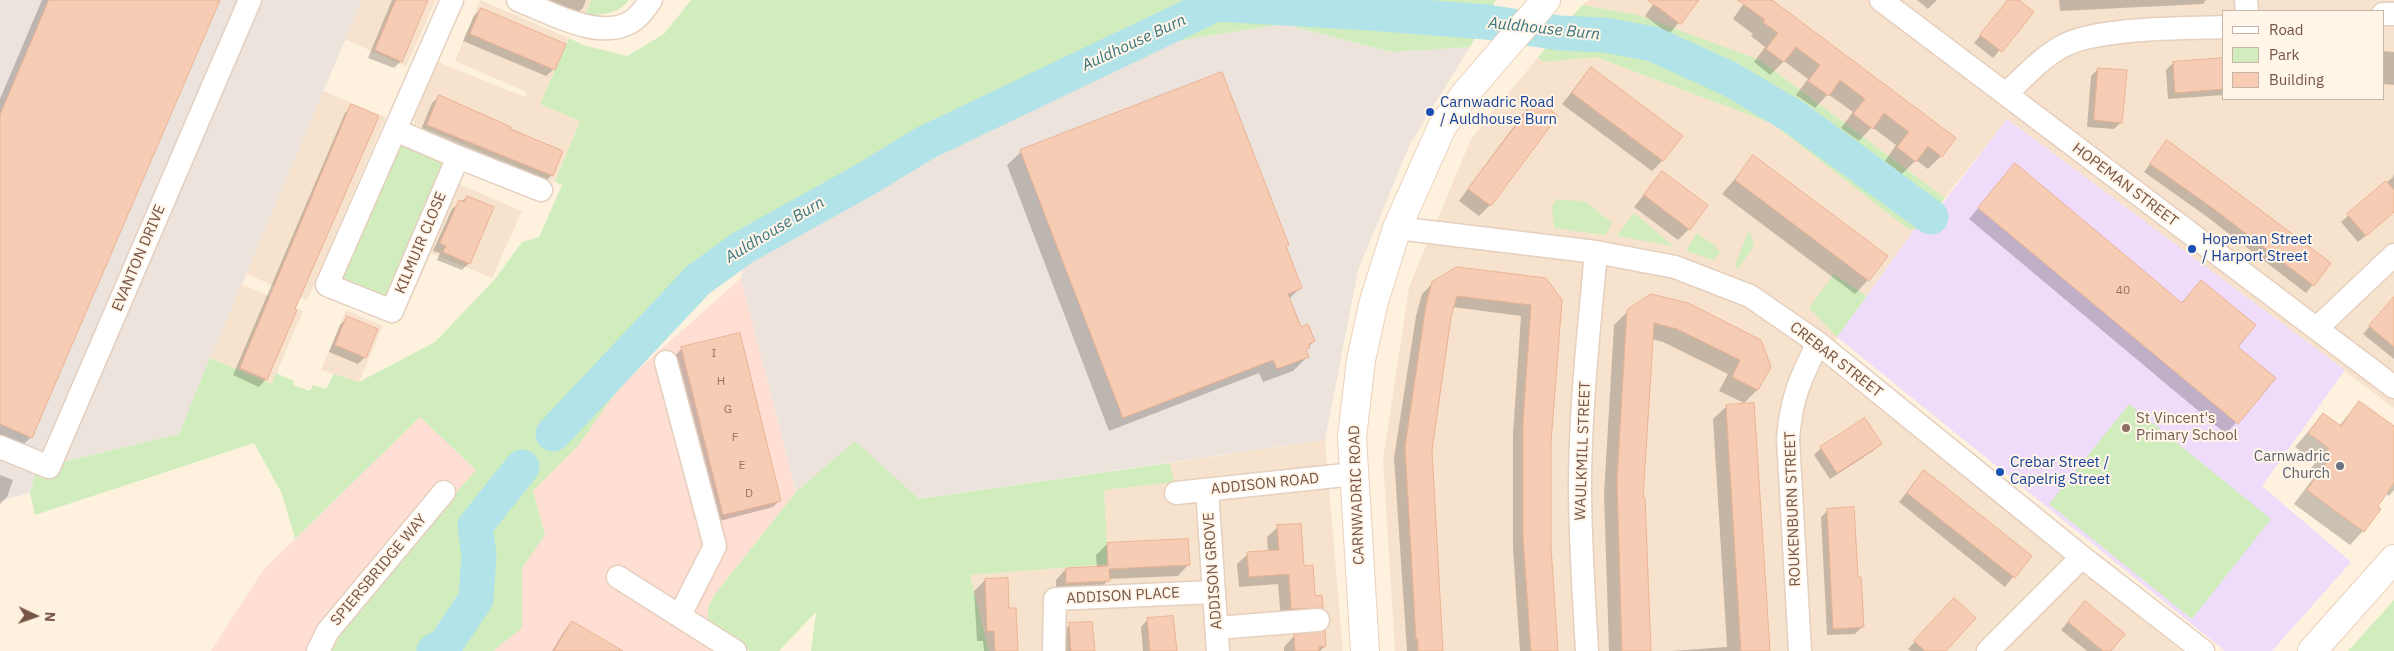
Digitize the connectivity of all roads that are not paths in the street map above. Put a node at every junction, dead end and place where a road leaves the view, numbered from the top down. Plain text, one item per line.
1 (250, 0) edge
2 (452, 0) edge
3 (518, 0) edge
4 (651, 0) edge
5 (1881, 0) edge
6 (1541, 2) edge
7 (2222, 27) edge
8 (2006, 94) junction
9 (395, 130) junction
10 (458, 157) junction
11 (541, 190) dead end
12 (1397, 228) junction
13 (1596, 252) junction
14 (2394, 255) edge
15 (2317, 328) junction
16 (1818, 343) junction
17 (666, 362) dead end
18 (2394, 387) edge
19 (0, 447) edge
20 (1354, 474) junction
21 (1207, 490) junction
22 (444, 492) dead end
23 (1176, 493) dead end
24 (2082, 557) junction
25 (2394, 559) edge
26 (618, 577) dead end
27 (1214, 592) junction
28 (680, 615) junction
29 (1318, 620) dead end
30 (1216, 628) junction
31 (318, 651) edge
32 (735, 651) edge
33 (1054, 651) edge
34 (1218, 651) edge
35 (1365, 651) edge
36 (1587, 651) edge
37 (1800, 651) edge
38 (1988, 651) edge
39 (2203, 651) edge
40 (2312, 651) edge

1 - 19 street, EVANTON DRIVE
2 - 9 street, KILMUIR CLOSE
3 - 4 street
5 - 8 street, HOPEMAN STREET
6 - 12 street, CARNWADRIC ROAD
7 - 8 street
8 - 15 street, HOPEMAN STREET
9 - 10 street
9 - 10 street, KILMUIR CLOSE
10 - 11 street
12 - 13 street, CREBAR STREET
12 - 20 street, CARNWADRIC ROAD
13 - 16 street, CREBAR STREET
13 - 36 street, WAULKMILL STREET
14 - 15 street
15 - 18 street, HOPEMAN STREET
16 - 24 street, CREBAR STREET
16 - 37 street, ROUKENBURN STREET
17 - 28 street
20 - 21 street, ADDISON ROAD
20 - 35 street, CARNWADRIC ROAD
21 - 23 street, ADDISON ROAD
21 - 27 street, ADDISON GROVE
22 - 31 street, SPIERSBRIDGE WAY
24 - 38 street
24 - 39 street, CREBAR STREET
25 - 40 street
26 - 28 street
27 - 30 street, ADDISON GROVE
27 - 33 street, ADDISON PLACE
28 - 32 street
29 - 30 street
30 - 34 street, ADDISON GROVE

